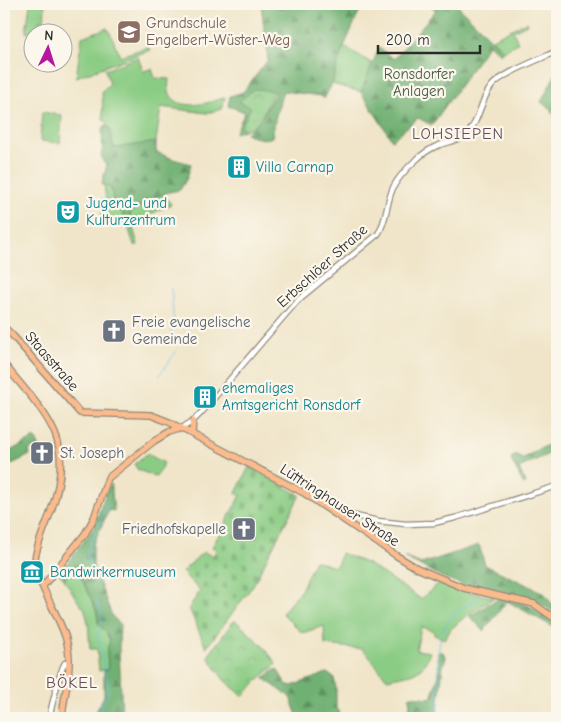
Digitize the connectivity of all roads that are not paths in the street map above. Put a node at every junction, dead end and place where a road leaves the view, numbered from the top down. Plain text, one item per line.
1 (557, 50) edge
2 (4, 327) edge
3 (4, 364) edge
4 (80, 413) joint
5 (193, 422) junction
6 (182, 428) junction
7 (192, 433) junction
8 (557, 486) edge
9 (330, 510) junction
10 (43, 586) junction
11 (557, 620) edge
12 (69, 663) junction
13 (50, 718) edge
14 (62, 718) edge

1 - 5 street, Erbschlöer Straße
2 - 4 main road, Staasstraße
3 - 10 main road
4 - 6 main road, Lüttringhauser Straße
5 - 6 street, Erbschlöer Straße
5 - 7 main road
6 - 7 main road, Lüttringhauser Straße
6 - 10 main road
7 - 9 main road, Lüttringhauser Straße
8 - 9 street
9 - 11 main road, Lüttringhauser Straße
10 - 12 main road
12 - 13 street
12 - 14 main road

